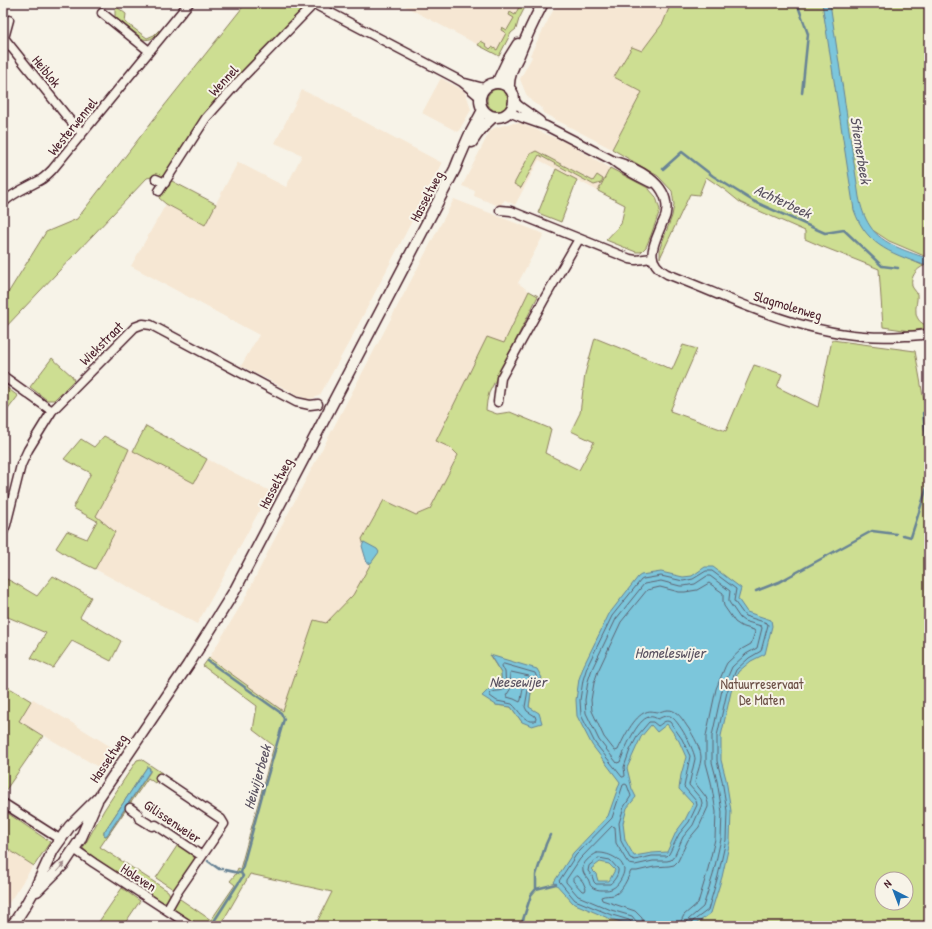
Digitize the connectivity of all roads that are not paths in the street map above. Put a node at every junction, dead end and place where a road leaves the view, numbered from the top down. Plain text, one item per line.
1 (189, 3) edge
2 (313, 3) edge
3 (543, 3) edge
4 (102, 13) dead end
5 (9, 20) dead end
6 (531, 26) junction
7 (149, 51) junction
8 (497, 83) junction
9 (509, 88) junction
10 (482, 92) junction
11 (514, 101) junction
12 (483, 110) junction
13 (509, 112) junction
14 (493, 117) junction
15 (546, 126) junction
16 (82, 133) junction
17 (455, 170) junction
18 (156, 179) dead end
19 (165, 183) junction
20 (159, 191) dead end
21 (3, 203) edge
22 (500, 210) dead end
23 (579, 239) junction
24 (652, 258) junction
25 (929, 334) edge
26 (3, 376) edge
27 (498, 402) dead end
28 (318, 404) dead end
29 (52, 411) junction
30 (3, 532) edge
31 (160, 778) dead end
32 (99, 797) junction
33 (3, 803) edge
34 (130, 808) dead end
35 (60, 840) junction
36 (74, 849) junction
37 (202, 856) junction
38 (25, 906) junction
39 (167, 910) junction
40 (12, 926) edge
41 (191, 926) edge

1 - 7 street, Westerwennel
2 - 10 street, Wennel
2 - 19 street, Wennel
3 - 6 main road
4 - 7 street
5 - 16 street, Heiblok
6 - 8 main road
6 - 9 main road
7 - 16 street, Westerwennel
8 - 9 main road
8 - 10 main road
9 - 11 main road
10 - 12 main road
11 - 13 main road
11 - 15 street
12 - 14 main road
12 - 17 main road, Hasseltweg
13 - 14 main road, Hasseltweg
13 - 15 street
14 - 17 main road, Hasseltweg
15 - 24 street
16 - 21 street, Westerwennel
17 - 32 main road, Hasseltweg
18 - 19 street
19 - 20 street, Wennel
22 - 23 street
23 - 24 street
23 - 27 street
24 - 25 street, Slagmolenweg
26 - 29 street
28 - 29 street, Wiekstraat
29 - 30 street, Wiekstraat
31 - 37 street, Gilissenweier
32 - 35 main road, Hasseltweg
32 - 36 main road, Hasseltweg
33 - 35 street
34 - 37 street, Gilissenweier
35 - 36 main road
35 - 38 main road, Hasseltweg
38 -> 36 main road, Hasseltweg
36 - 39 street, Holeven
37 - 39 street, Gilissenweier
38 - 40 main road, Hasseltweg
39 - 41 street, Holeven

